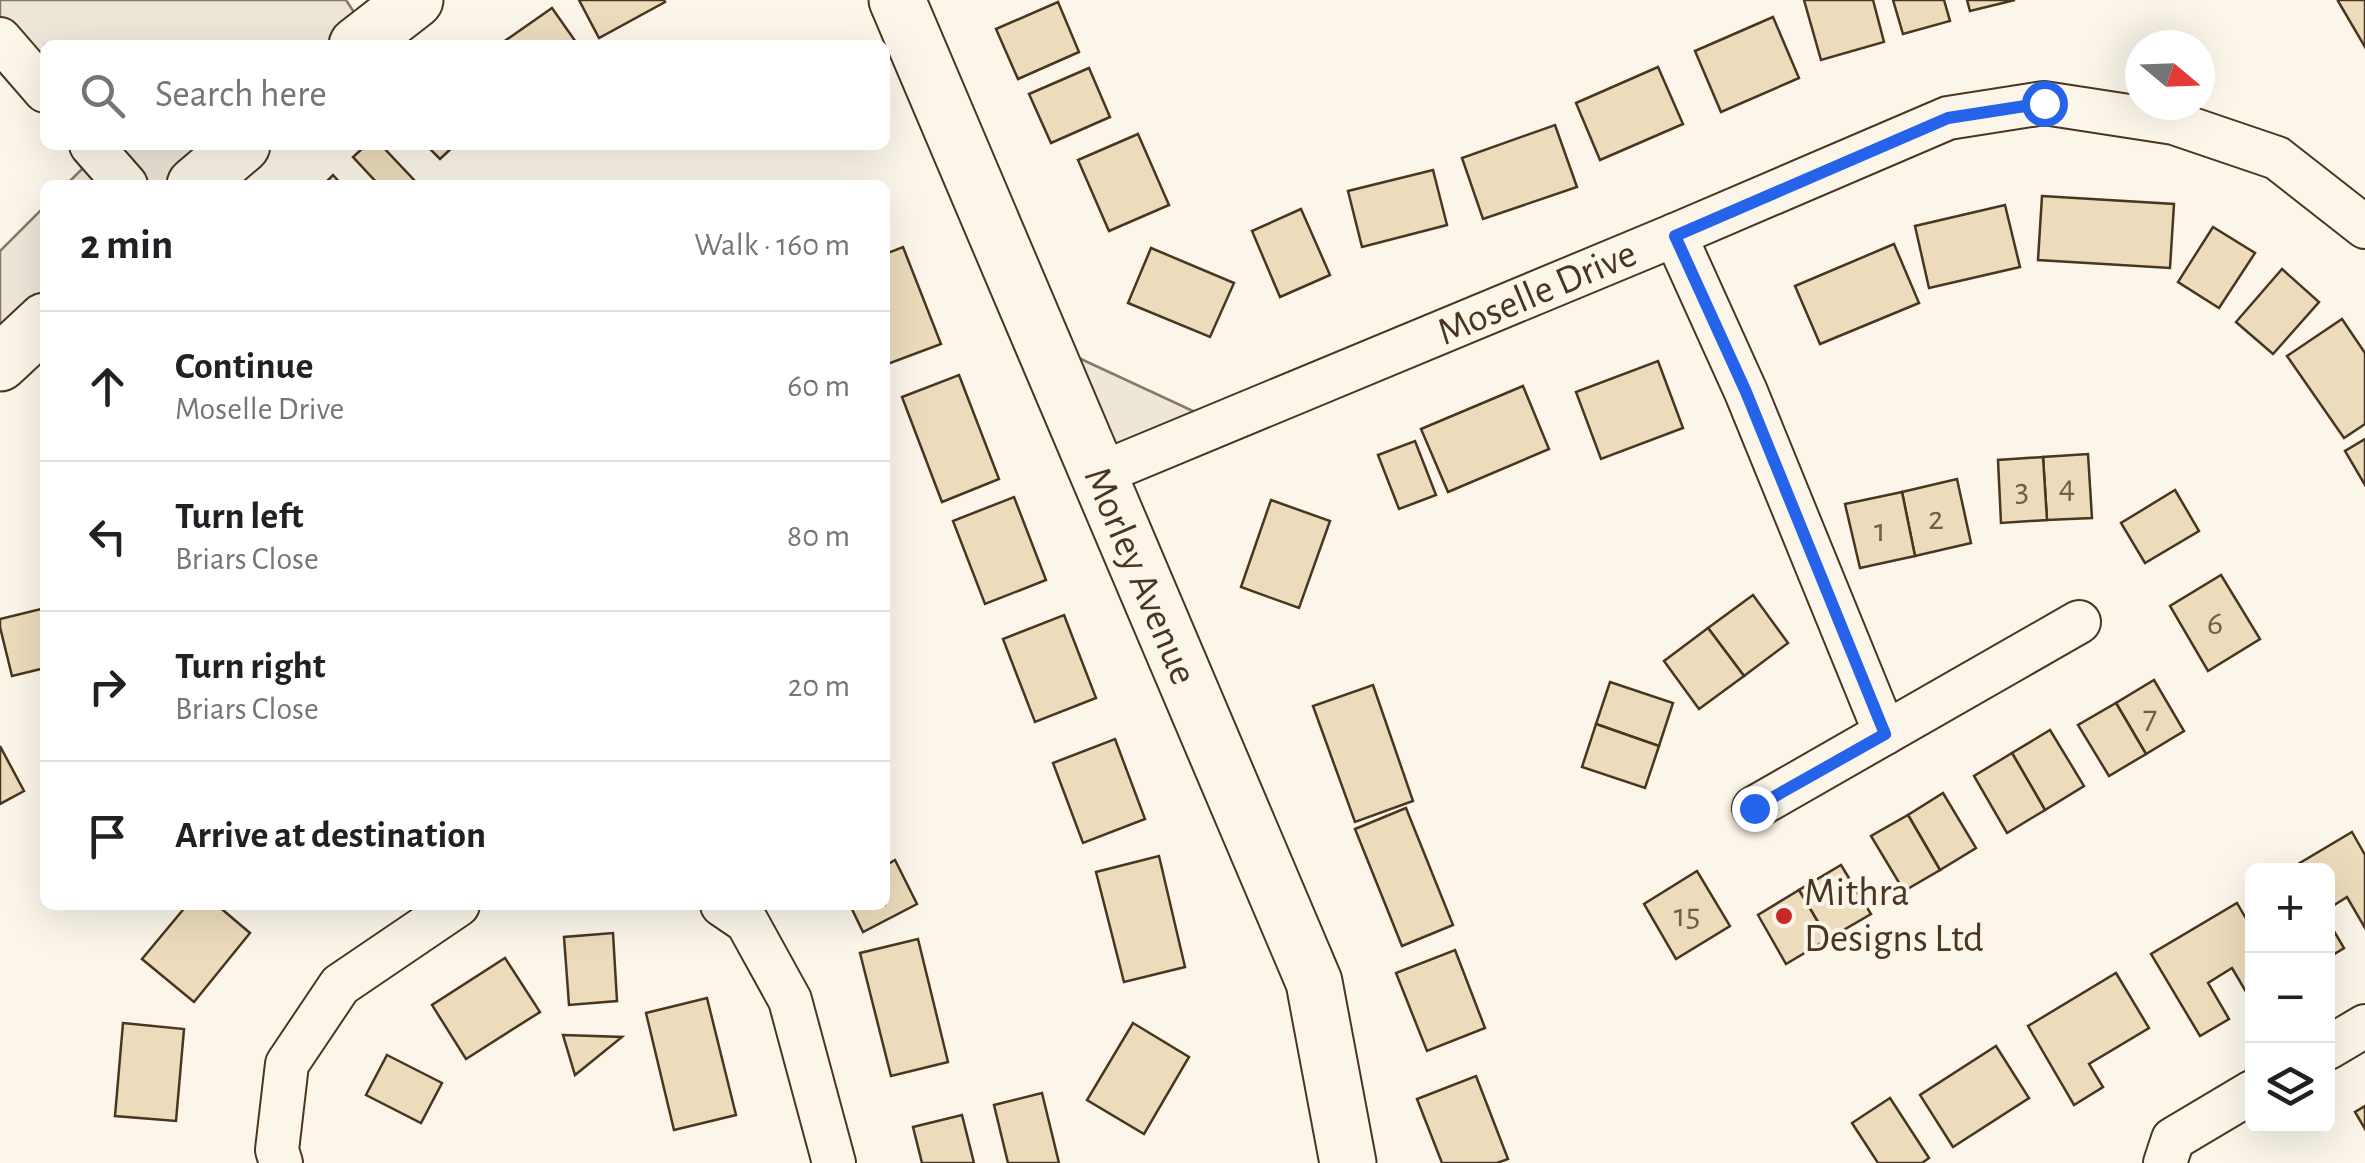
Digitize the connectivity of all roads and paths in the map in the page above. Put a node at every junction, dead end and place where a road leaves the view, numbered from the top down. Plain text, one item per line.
1 (415, 0) edge
2 (896, 0) edge
3 (0, 39) edge
4 (364, 40) edge
5 (40, 85) edge
6 (95, 150) edge
7 (236, 150) edge
8 (122, 180) edge
9 (201, 180) edge
10 (2365, 226) edge
11 (1675, 236) junction
12 (40, 326) edge
13 (0, 363) edge
14 (1097, 475) junction
15 (2079, 622) dead end
16 (1885, 734) junction
17 (1754, 808) dead end
18 (451, 910) edge
19 (729, 910) edge
20 (2365, 1026) edge
21 (2335, 1044) edge
22 (2245, 1096) edge
23 (281, 1163) edge
24 (834, 1163) edge
25 (1348, 1163) edge
26 (2165, 1163) edge

1 - 4 street
2 - 14 street, Morley Avenue
3 - 5 street
6 - 8 street
7 - 9 street
10 - 11 street, Moselle Drive
11 - 14 street, Moselle Drive
11 - 16 street
12 - 13 street
14 - 25 street, Morley Avenue
15 - 16 street
16 - 17 street
18 - 23 street
19 - 24 street
20 - 21 street
22 - 26 street

